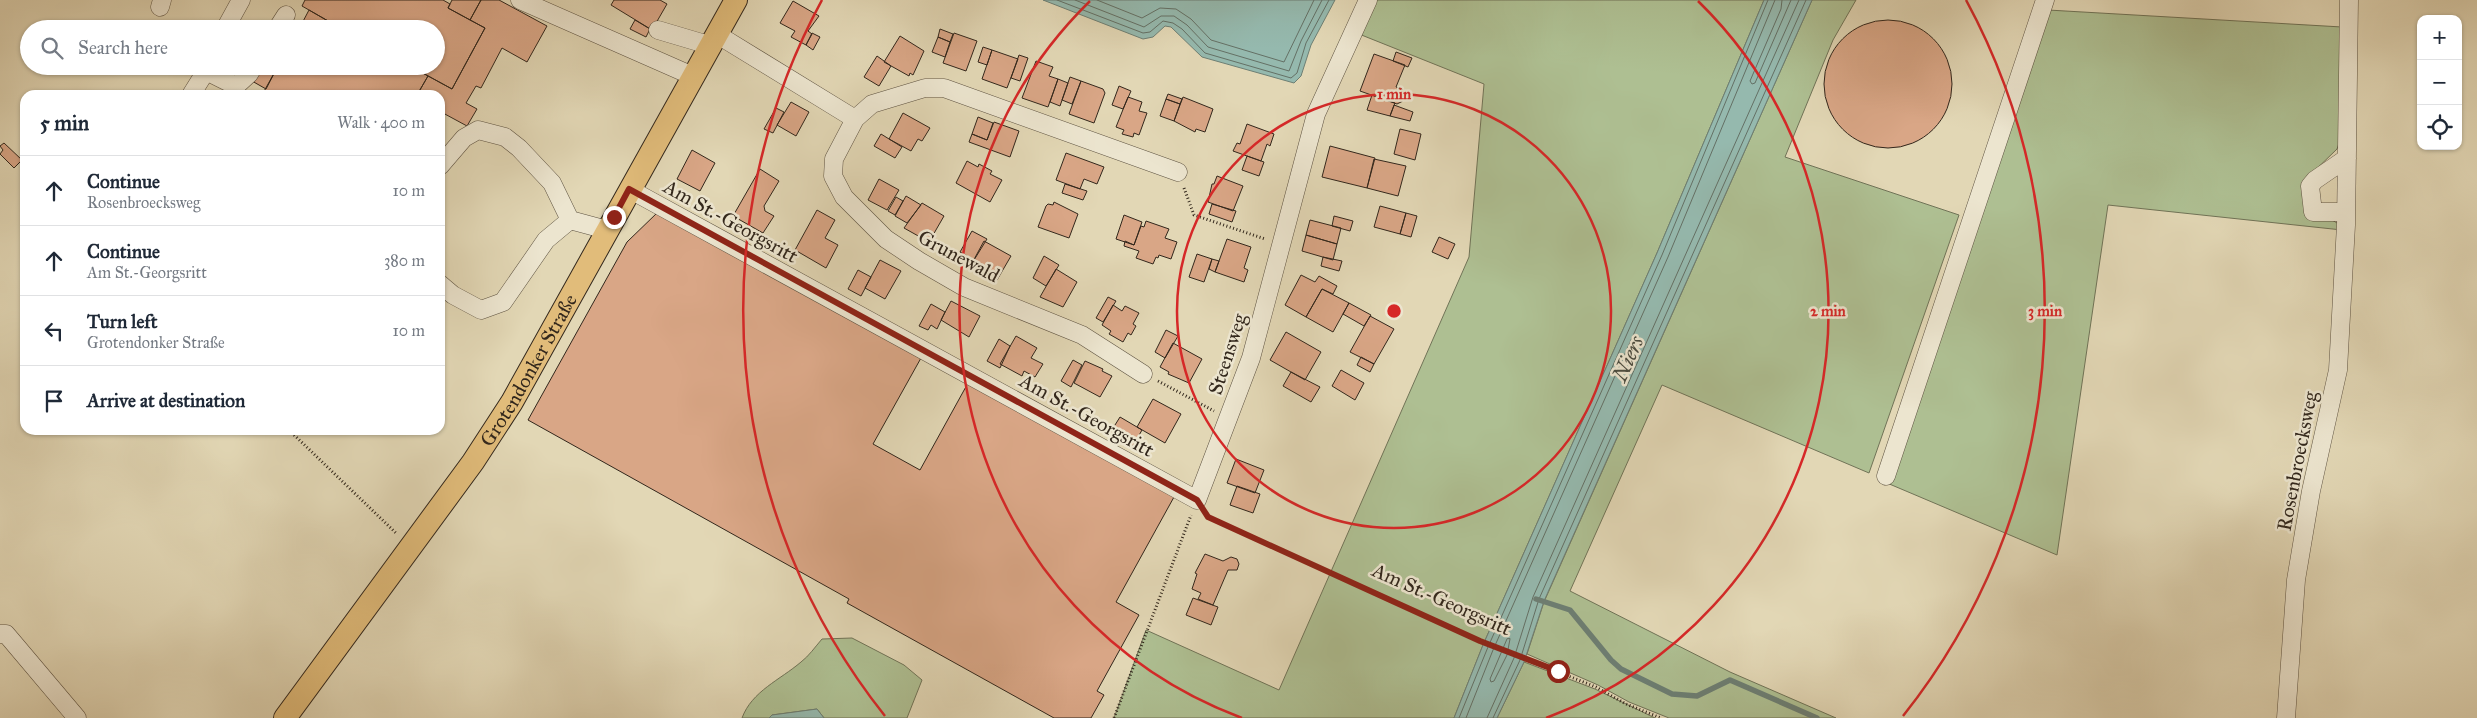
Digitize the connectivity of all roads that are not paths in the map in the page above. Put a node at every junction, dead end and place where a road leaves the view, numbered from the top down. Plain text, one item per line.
1 (241, 0) edge
2 (520, 0) edge
3 (736, 0) edge
4 (1368, 0) edge
5 (2045, 0) edge
6 (2350, 0) edge
7 (229, 20) edge
8 (658, 30) dead end
9 (715, 40) junction
10 (204, 75) edge
11 (217, 75) edge
12 (248, 75) edge
13 (695, 77) junction
14 (194, 90) edge
15 (239, 90) edge
16 (855, 118) junction
17 (2347, 158) junction
18 (445, 160) edge
19 (1178, 172) road end
20 (629, 189) junction
21 (2346, 212) junction
22 (570, 220) junction
23 (607, 230) junction
24 (445, 288) edge
25 (1143, 374) road end
26 (1886, 476) dead end
27 (1197, 500) joint
28 (0, 634) edge
29 (77, 718) edge
30 (285, 718) edge
31 (2286, 718) edge

1 - 7 street
2 - 13 street
3 - 9 main road, Grotendonker Straße
4 - 27 street, Steensweg
5 - 26 street
6 - 17 street, Rosenbroecksweg
8 - 9 street
9 - 13 main road, Grotendonker Straße
9 - 16 street
10 - 14 street
11 - 15 street
12 - 15 street
13 - 20 main road, Grotendonker Straße
16 - 19 street, Grunewald
16 - 25 street, Grunewald
17 - 21 street, Rosenbroecksweg
17 - 21 street
18 - 22 street
20 - 23 main road, Grotendonker Straße
20 - 27 street, Am St.-Georgsritt
21 - 31 street, Rosenbroecksweg
22 - 23 street
22 - 24 street
23 - 30 main road, Grotendonker Straße
28 - 29 street

